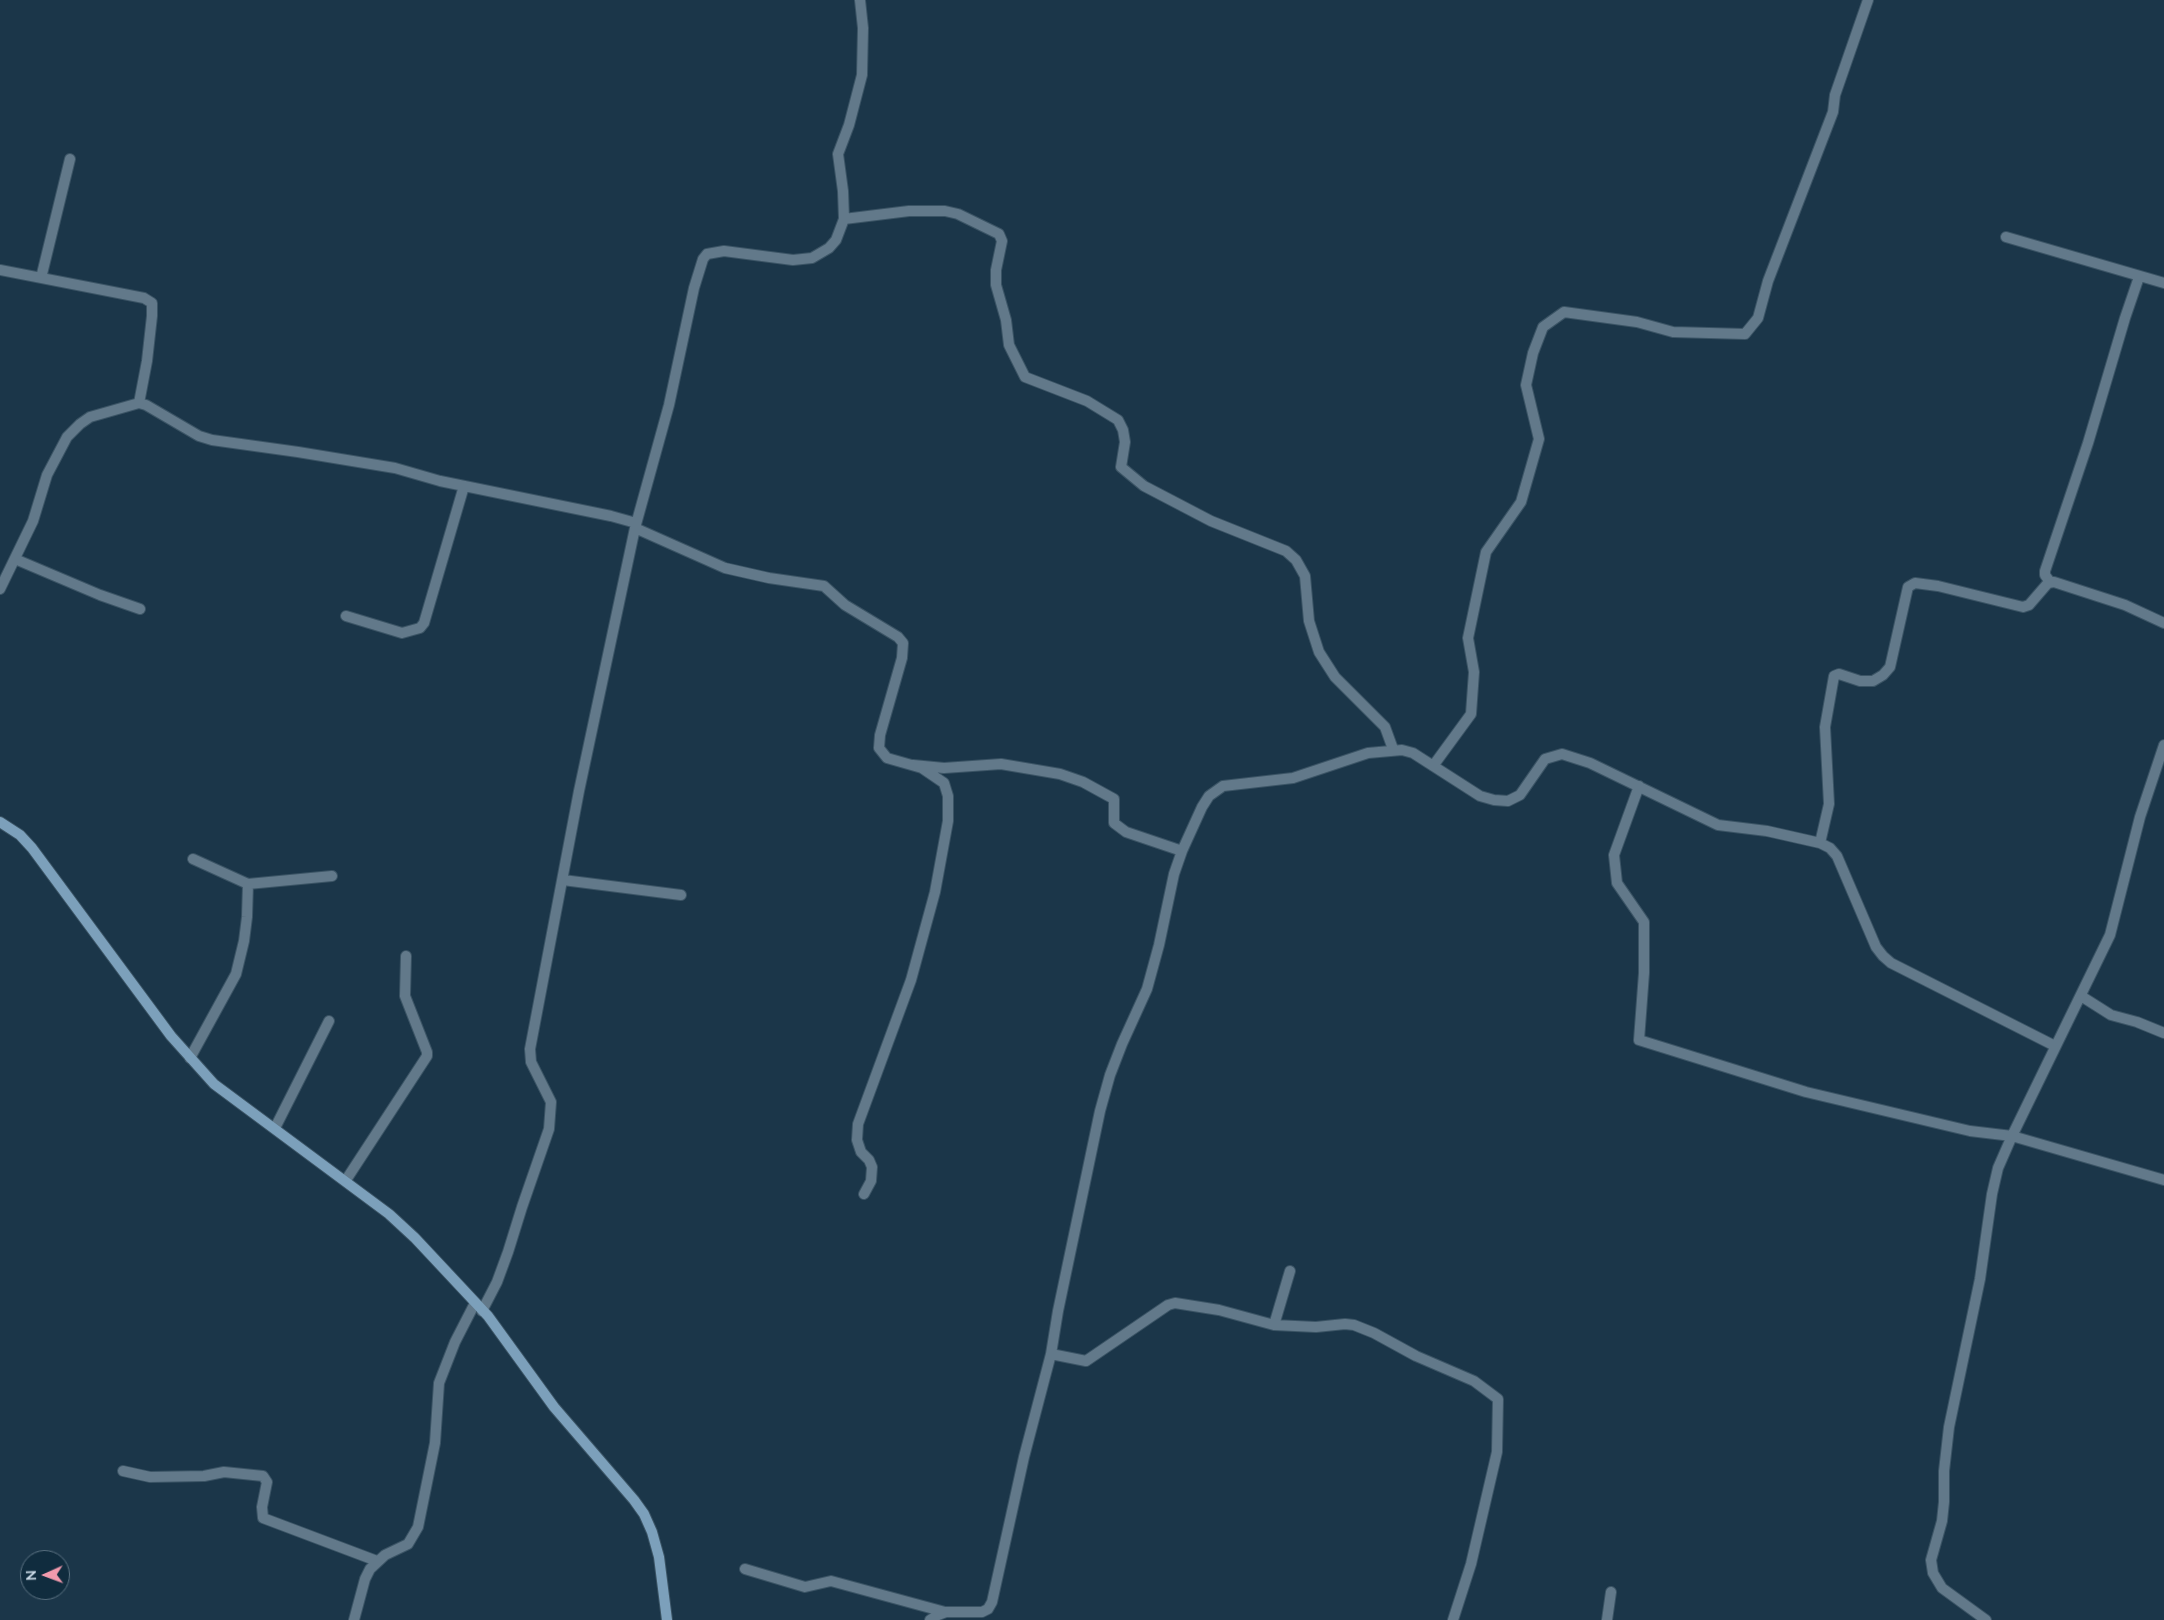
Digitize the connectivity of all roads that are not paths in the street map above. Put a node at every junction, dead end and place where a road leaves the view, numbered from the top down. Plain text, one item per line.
1 (860, 0) edge
2 (1868, 0) edge
3 (70, 159) dead end
4 (844, 219) junction
5 (2006, 237) dead end
6 (0, 270) edge
7 (2139, 277) junction
8 (41, 278) junction
9 (2164, 283) edge
10 (139, 403) junction
11 (464, 486) junction
12 (636, 525) junction
13 (14, 559) junction
14 (2050, 582) junction
15 (0, 590) edge
16 (140, 608) dead end
17 (346, 616) dead end
18 (2164, 623) edge
19 (2164, 745) edge
20 (1393, 750) junction
21 (913, 764) junction
22 (1433, 766) junction
23 (1640, 786) junction
24 (0, 822) edge
25 (1820, 843) junction
26 (1182, 851) junction
27 (193, 860) dead end
28 (332, 876) dead end
29 (563, 880) junction
30 (248, 884) junction
31 (681, 895) dead end
32 (406, 956) dead end
33 (2081, 996) junction
34 (329, 1021) dead end
35 (2164, 1033) edge
36 (2055, 1046) junction
37 (190, 1058) junction
38 (275, 1128) junction
39 (2012, 1136) junction
40 (346, 1180) junction
41 (2164, 1180) edge
42 (864, 1194) dead end
43 (1290, 1271) dead end
44 (479, 1307) junction
45 (1274, 1325) junction
46 (1051, 1354) junction
47 (123, 1471) dead end
48 (377, 1561) junction
49 (745, 1569) dead end
50 (1611, 1592) dead end
51 (946, 1612) junction
52 (354, 1620) edge
53 (667, 1620) edge
54 (930, 1620) edge
55 (1452, 1620) edge
56 (1607, 1620) edge
57 (1986, 1620) edge

1 - 4 street
2 - 22 street
3 - 8 street
4 - 12 street
4 - 20 street
5 - 7 street
6 - 8 street
7 - 9 street
7 - 14 street
8 - 10 street
10 - 11 street
10 - 13 street
11 - 12 street
11 - 17 street
12 - 21 street
12 - 29 street
13 - 15 street
13 - 16 street
14 - 18 street
14 - 25 street
19 - 33 street
20 - 22 street
20 - 26 street
21 - 26 street
21 - 42 street
22 - 23 street
23 - 25 street
23 - 39 street
24 - 37 street
25 - 36 street
26 - 46 street
27 - 30 street
28 - 30 street
29 - 31 street
29 - 44 street
30 - 37 street
32 - 40 street
33 - 35 street
33 - 36 street
34 - 38 street
36 - 39 street
37 - 38 street
38 - 40 street
39 - 41 street
39 - 57 street
40 - 44 street
43 - 45 street
44 - 48 street
44 - 53 street
45 - 46 street
45 - 55 street
46 - 51 street
47 - 48 street
48 - 52 street
49 - 51 street
50 - 56 street
51 - 54 street

